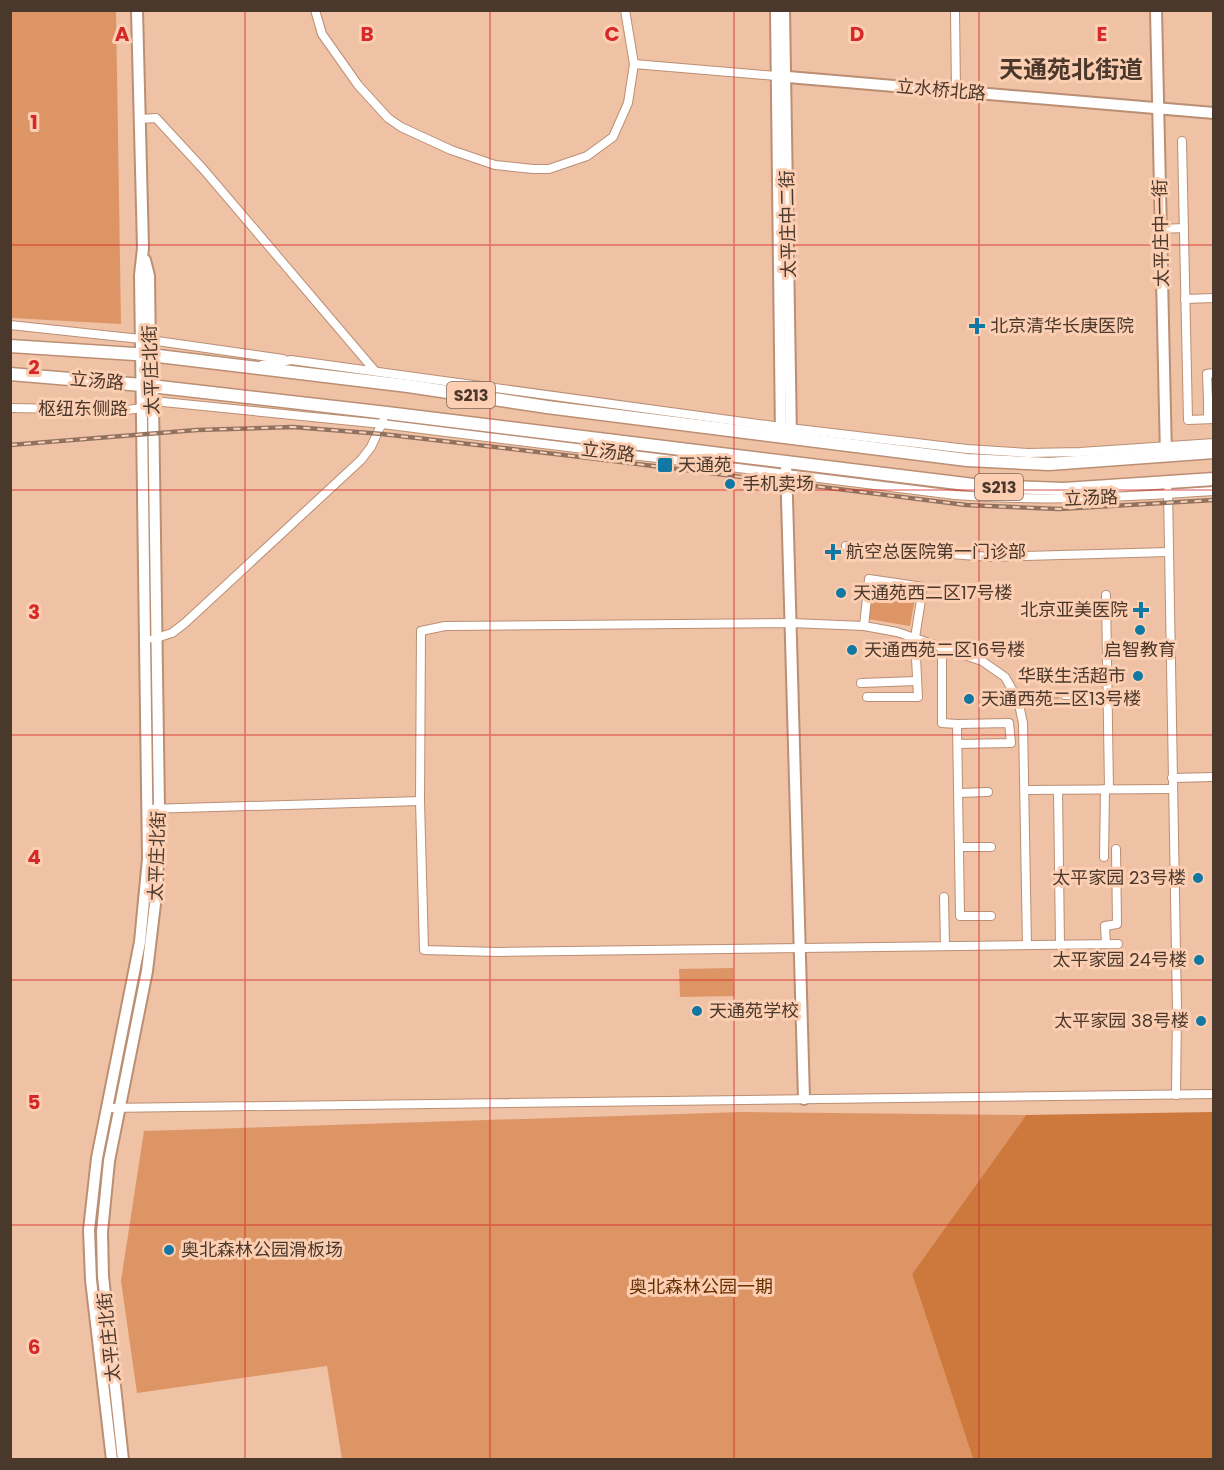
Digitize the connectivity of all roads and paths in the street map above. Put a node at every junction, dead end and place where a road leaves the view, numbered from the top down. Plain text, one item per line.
1 (137, 10) edge
2 (315, 10) edge
3 (625, 10) edge
4 (776, 10) edge
5 (784, 10) edge
6 (956, 10) edge
7 (1156, 10) edge
8 (634, 64) junction
9 (781, 76) junction
10 (956, 91) junction
11 (1158, 109) junction
12 (1214, 113) edge
13 (140, 118) junction
14 (1182, 141) dead end
15 (1184, 228) junction
16 (1160, 229) junction
17 (1214, 298) edge
18 (1185, 299) junction
19 (10, 325) edge
20 (146, 340) junction
21 (10, 346) edge
22 (146, 354) junction
23 (291, 360) junction
24 (246, 368) junction
25 (375, 371) junction
26 (1214, 373) edge
27 (10, 374) edge
28 (147, 386) junction
29 (1211, 400) edge
30 (153, 401) junction
31 (10, 408) edge
32 (142, 408) junction
33 (385, 418) junction
34 (1211, 419) edge
35 (786, 432) junction
36 (1214, 443) edge
37 (1166, 452) junction
38 (1214, 452) edge
39 (786, 468) junction
40 (1214, 479) edge
41 (1168, 488) junction
42 (1214, 491) edge
43 (846, 546) dead end
44 (1169, 552) junction
45 (1107, 595) dead end
46 (791, 623) junction
47 (864, 626) junction
48 (915, 638) junction
49 (151, 639) junction
50 (942, 647) junction
51 (917, 681) junction
52 (861, 683) dead end
53 (1014, 694) junction
54 (1039, 695) tunnel mouth
55 (1065, 695) tunnel mouth
56 (1107, 696) junction
57 (867, 697) dead end
58 (957, 724) junction
59 (958, 744) junction
60 (1214, 777) edge
61 (1172, 778) junction
62 (1107, 789) junction
63 (1172, 789) junction
64 (1025, 790) junction
65 (1058, 790) junction
66 (988, 792) dead end
67 (959, 793) junction
68 (420, 801) junction
69 (153, 809) junction
70 (959, 847) junction
71 (991, 847) dead end
72 (1116, 849) dead end
73 (1104, 857) dead end
74 (944, 897) dead end
75 (991, 916) dead end
76 (1106, 944) junction
77 (1118, 944) dead end
78 (1027, 945) junction
79 (1060, 945) junction
80 (945, 946) junction
81 (800, 947) junction
82 (1214, 1094) edge
83 (1176, 1095) junction
84 (804, 1099) junction
85 (113, 1108) junction
86 (112, 1460) edge
87 (123, 1460) edge

1 - 13 main road, 太平庄北街
2 - 8 street
3 - 8 street
4 - 9 main road, 太平庄中二街
5 - 9 main road, 太平庄中二街
6 - 10 street
7 - 11 main road, 太平庄中一街
8 - 9 street
9 - 10 main road, 立水桥北路
9 - 35 main road, 太平庄中二街
10 - 11 main road, 立水桥北路
11 - 12 main road, 立水桥北路
11 - 16 main road, 太平庄中一街
13 - 20 main road, 太平庄北街
13 - 25 street
14 - 15 street
15 - 16 street
15 - 18 street
16 - 37 main road, 太平庄中一街
17 - 18 street
18 - 34 street
19 - 20 street
20 - 22 main road, 太平庄北街
20 - 23 street
21 - 22 main road, 立汤路 / S213
22 - 24 main road, 立汤路 / S213
22 - 28 main road, 太平庄北街
23 - 24 street, 立汤路 / S213
23 - 25 street, 立汤路 / S213
24 - 35 main road, 立汤路 / S213
25 - 35 street, 立汤路 / S213
26 - 29 street
27 - 28 main road, 立汤路 / S213
28 - 30 main road, 太平庄北街
28 - 32 main road, 太平庄北街
28 - 33 main road, 立汤路 / S213
29 - 34 street
30 - 32 street, 枢纽东侧路
30 - 33 street, 立汤路 / S213
30 - 49 main road, 太平庄北街
31 - 32 street, 枢纽东侧路
32 - 49 main road, 太平庄北街
33 - 39 main road, 立汤路 / S213
33 - 49 street
35 - 37 main road, 立汤路 / S213
36 - 37 street, 立汤路 / S213
37 - 38 main road, 立汤路 / S213
39 - 41 main road, 立汤路 / S213
39 - 46 main road
40 - 41 main road, 立汤路 / S213
41 - 42 street, 立汤路 / S213
41 - 44 street
43 - 44 street
44 - 61 street
45 - 56 street
46 - 47 street
46 - 68 street
46 - 81 main road
47 - 48 street
47 - 48 street
48 - 50 street
48 - 51 street
49 - 69 main road, 太平庄北街
50 - 53 street
50 - 58 street
51 - 52 street
51 - 57 street
53 - 54 street
53 - 64 street
55 - 56 street
56 - 62 street
58 - 59 street
58 - 59 street
59 - 67 street
60 - 61 street
61 - 63 street
62 - 63 street
62 - 65 street
62 - 73 street
63 - 83 street
64 - 65 street
64 - 78 street
65 - 79 street
66 - 67 street
67 - 70 street
68 - 69 street
68 - 81 street
69 - 85 main road, 太平庄北街
70 - 71 street
70 - 75 street
72 - 76 street
74 - 80 street
76 - 77 street
76 - 79 street
78 - 79 street
78 - 80 street
80 - 81 street
81 - 84 main road
82 - 83 street
83 - 84 street
84 - 85 street
85 - 86 main road, 太平庄北街
85 - 87 main road, 太平庄北街

